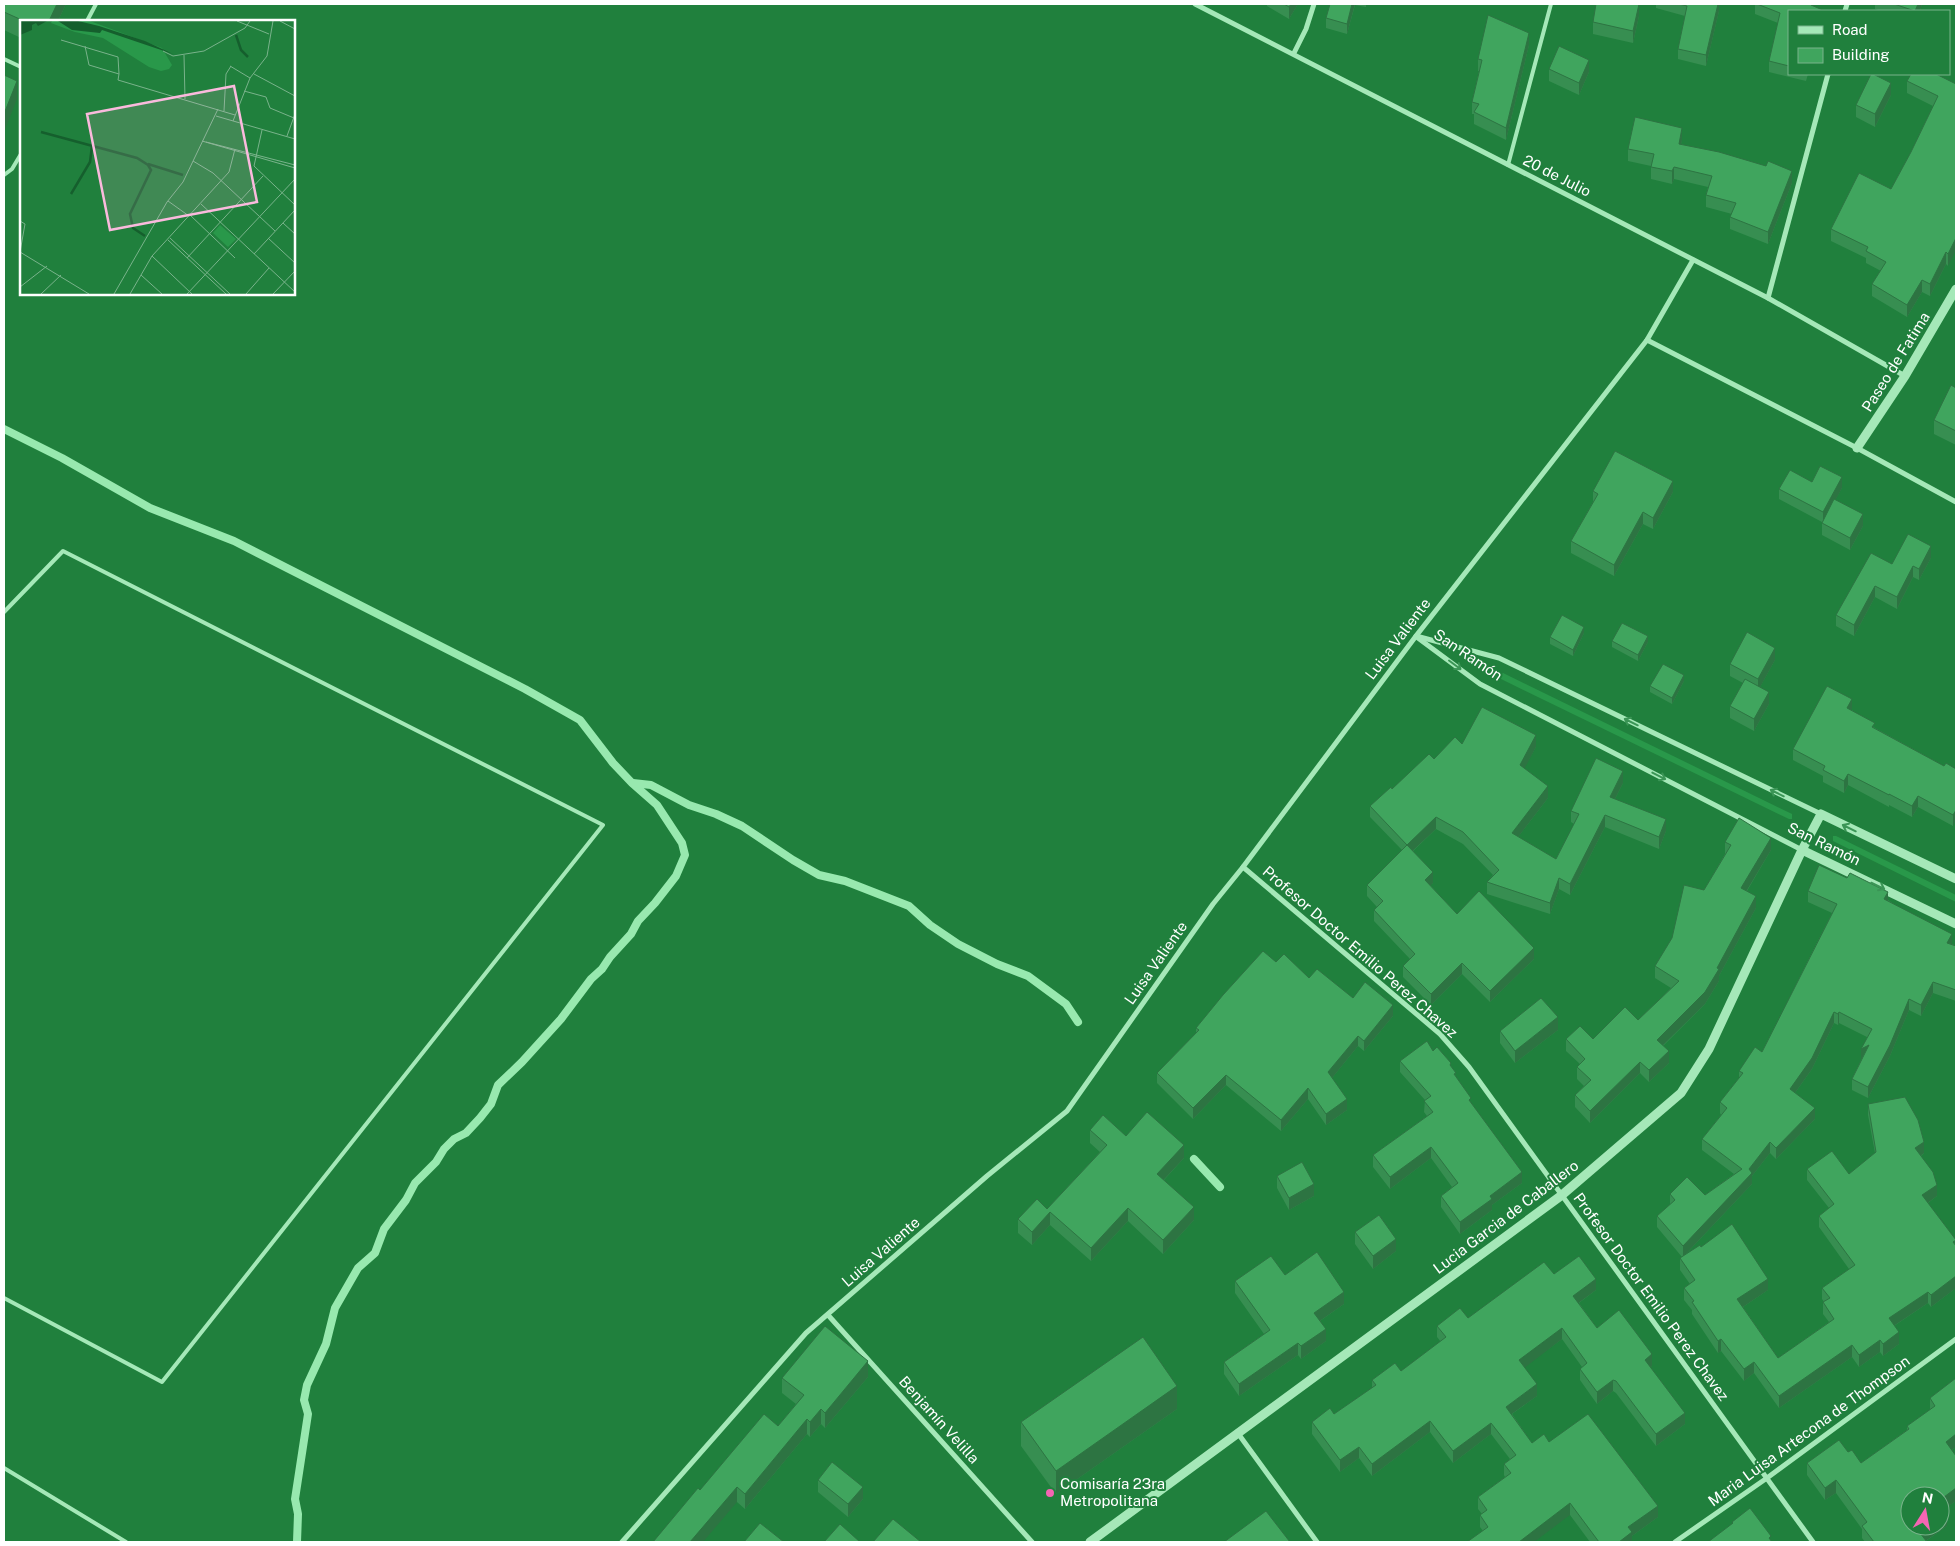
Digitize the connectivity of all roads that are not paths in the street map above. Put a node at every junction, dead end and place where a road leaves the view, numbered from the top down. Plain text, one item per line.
1 (96, 4) edge
2 (1195, 4) edge
3 (1314, 4) edge
4 (1551, 4) edge
5 (88, 20) edge
6 (1294, 53) junction
7 (4, 59) edge
8 (20, 67) edge
9 (1828, 75) edge
10 (20, 156) edge
11 (1508, 165) junction
12 (4, 175) edge
13 (1693, 260) junction
14 (1956, 290) edge
15 (1768, 298) junction
16 (1647, 340) junction
17 (1905, 376) junction
18 (1857, 448) junction
19 (1956, 502) edge
20 (4, 612) edge
21 (1416, 636) junction
22 (1821, 814) junction
23 (1802, 850) junction
24 (1243, 867) junction
25 (1956, 880) edge
26 (1956, 924) edge
27 (1562, 1195) junction
28 (4, 1298) edge
29 (828, 1315) junction
30 (1956, 1339) edge
31 (1238, 1432) junction
32 (4, 1468) edge
33 (1767, 1478) junction
34 (126, 1542) edge
35 (622, 1542) edge
36 (1032, 1542) edge
37 (1090, 1542) edge
38 (1317, 1542) edge
39 (1675, 1542) edge
40 (1813, 1542) edge

1 - 5 lane
2 - 6 street, 20 de Julio
3 - 6 street
4 - 11 lane
6 - 11 street, 20 de Julio
7 - 8 lane
9 - 15 street
10 - 12 lane
11 - 13 street, 20 de Julio
13 - 15 street, 20 de Julio
13 - 16 street, Luisa Valiente
14 - 17 street, Paseo de Fatima
15 - 17 street, 20 de Julio
16 - 18 street
16 - 21 street, Luisa Valiente
17 - 18 street, Paseo de Fatima
18 - 19 street
20 - 28 lane
22 -> 21 street, San Ramón
21 -> 23 street, San Ramón
21 - 24 street, Luisa Valiente
22 - 23 street, Lucia Garcia de Caballero
25 -> 22 street, San Ramón
23 -> 26 street, San Ramón
23 - 27 street, Lucia Garcia de Caballero
24 - 27 street, Profesor Doctor Emilio Perez Chavez
24 - 29 street, Luisa Valiente
27 - 31 street, Lucia Garcia de Caballero
27 - 33 street, Profesor Doctor Emilio Perez Chavez
29 - 35 street, Luisa Valiente
29 - 36 street, Benjamín Velilla
30 - 33 street, Maria Luisa Artecona de Thompson
31 - 37 street, Lucia Garcia de Caballero
31 - 38 street
32 - 34 lane
33 - 39 street, Maria Luisa Artecona de Thompson
33 - 40 street, Profesor Doctor Emilio Perez Chavez

